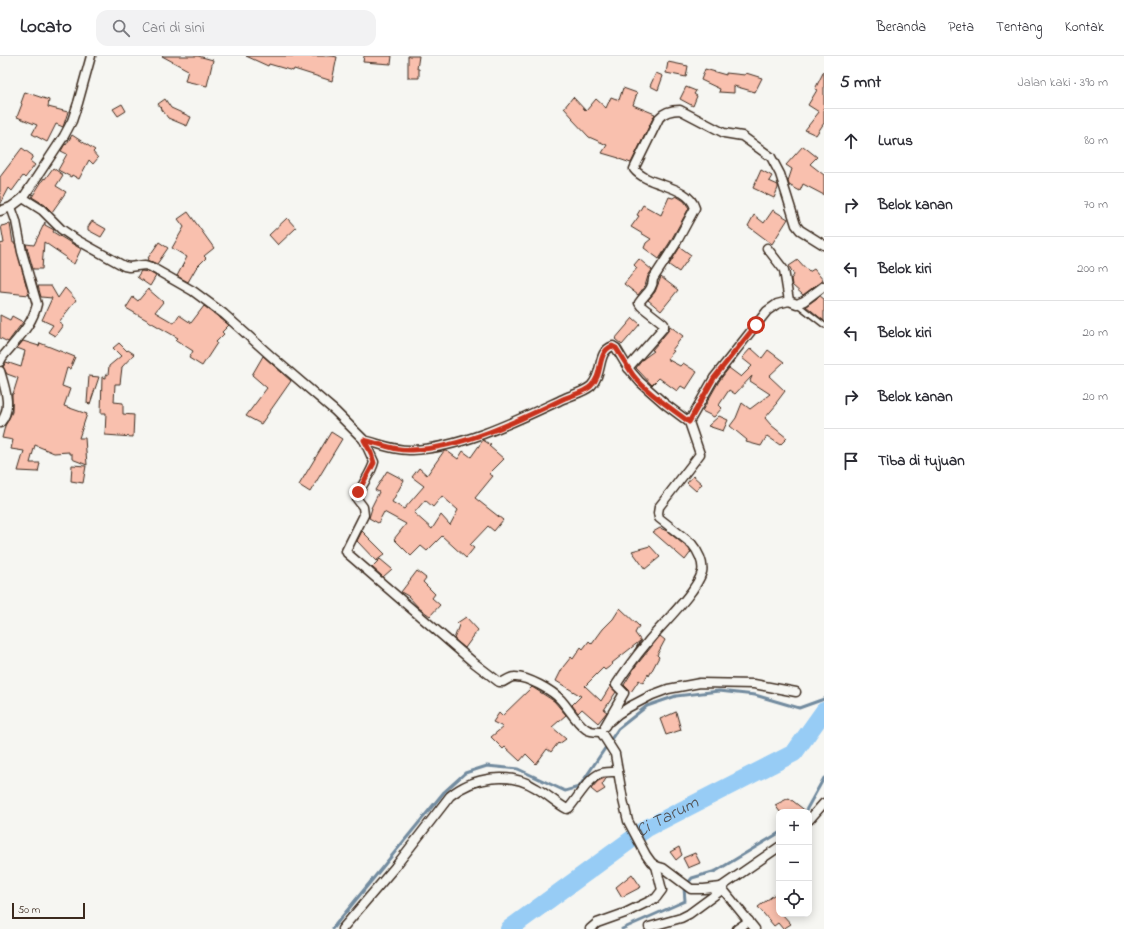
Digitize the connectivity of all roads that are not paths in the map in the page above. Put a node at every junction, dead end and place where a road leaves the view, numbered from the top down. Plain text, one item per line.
1 (91, 56) edge
2 (23, 198) junction
3 (11, 207) junction
4 (0, 211) edge
5 (824, 245) edge
6 (767, 248) dead end
7 (824, 286) edge
8 (793, 303) junction
9 (824, 325) edge
10 (0, 362) edge
11 (628, 368) junction
12 (0, 371) edge
13 (689, 422) junction
14 (0, 424) edge
15 (364, 440) junction
16 (796, 692) dead end
17 (603, 731) junction
18 (618, 772) junction
19 (824, 803) edge
20 (812, 817) edge
21 (776, 849) edge
22 (656, 866) junction
23 (722, 888) junction
24 (749, 921) junction
25 (648, 927) dead end
26 (342, 929) edge
27 (590, 929) edge
28 (737, 929) edge
29 (755, 929) edge

1 - 2 street
2 - 3 street
2 - 15 street
3 - 4 street
3 - 10 street
5 - 11 street
6 - 8 street
7 - 8 street
8 - 9 lane
8 - 13 street
11 - 13 street
11 - 15 street
12 - 14 street
13 - 17 street
15 - 17 street
16 - 17 street
17 - 18 street
18 - 22 street
18 - 26 street
19 - 20 street
21 - 23 street
22 - 23 street
22 - 27 street
23 - 24 street
23 - 25 street
24 - 28 street
24 - 29 street

